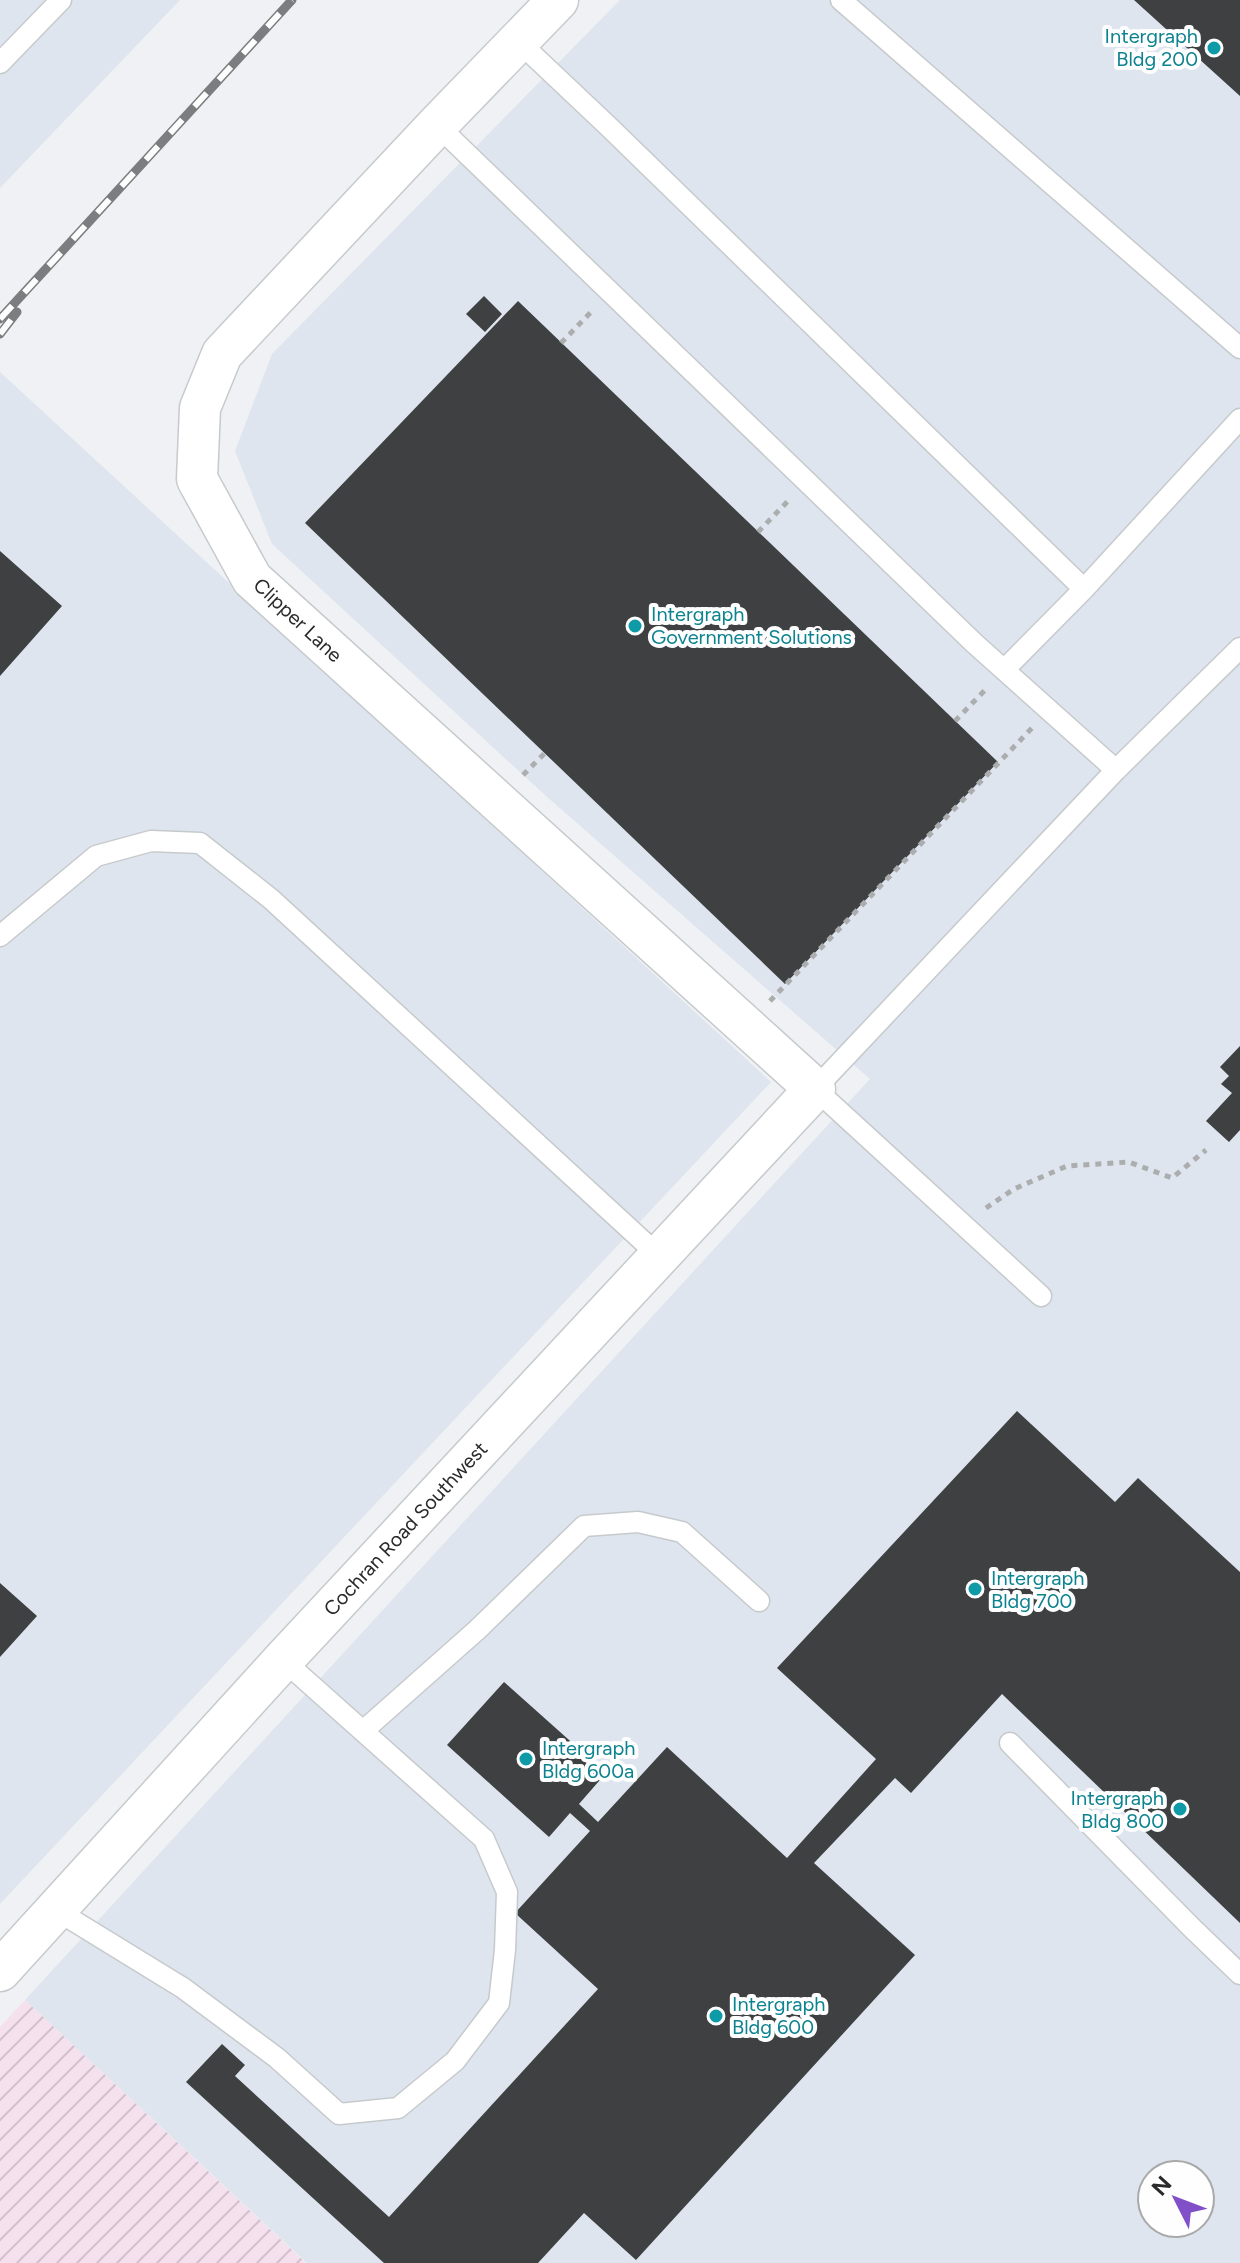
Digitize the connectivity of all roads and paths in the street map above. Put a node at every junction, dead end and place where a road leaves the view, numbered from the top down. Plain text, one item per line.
1 (61, 0) edge
2 (558, 0) edge
3 (841, 0) edge
4 (518, 41) junction
5 (0, 63) edge
6 (437, 125) junction
7 (610, 291) junction
8 (561, 343) dead end
9 (1240, 348) edge
10 (1240, 419) edge
11 (806, 482) junction
12 (758, 532) dead end
13 (1084, 589) junction
14 (1240, 648) edge
15 (1004, 670) junction
16 (1050, 710) junction
17 (955, 721) dead end
18 (1116, 770) junction
19 (0, 936) edge
20 (746, 1026) junction
21 (815, 1089) junction
22 (1206, 1150) dead end
23 (962, 1225) junction
24 (658, 1255) junction
25 (1041, 1296) dead end
26 (759, 1601) dead end
27 (283, 1660) junction
28 (363, 1731) junction
29 (1010, 1743) dead end
30 (56, 1910) junction
31 (0, 1971) edge
32 (1240, 1974) edge

1 - 5 lane
2 - 4 street, Clipper Lane
3 - 9 lane
4 - 6 street, Clipper Lane
4 - 13 lane
6 - 7 lane
6 - 20 street, Clipper Lane
7 - 8 path
7 - 11 lane
10 - 13 lane
11 - 12 path
11 - 15 lane
13 - 15 lane
14 - 18 lane
15 - 16 lane
15 - 17 path
16 - 18 lane
16 - 20 path
18 - 21 lane
19 - 24 lane
20 - 21 street, Clipper Lane
21 - 23 lane
21 - 24 street, Cochran Road Southwest
22 - 23 path
23 - 25 lane
24 - 27 street, Cochran Road Southwest
26 - 28 lane
27 - 28 lane
27 - 30 street, Cochran Road Southwest
28 - 30 lane
29 - 32 lane
30 - 31 street, Cochran Road Southwest

